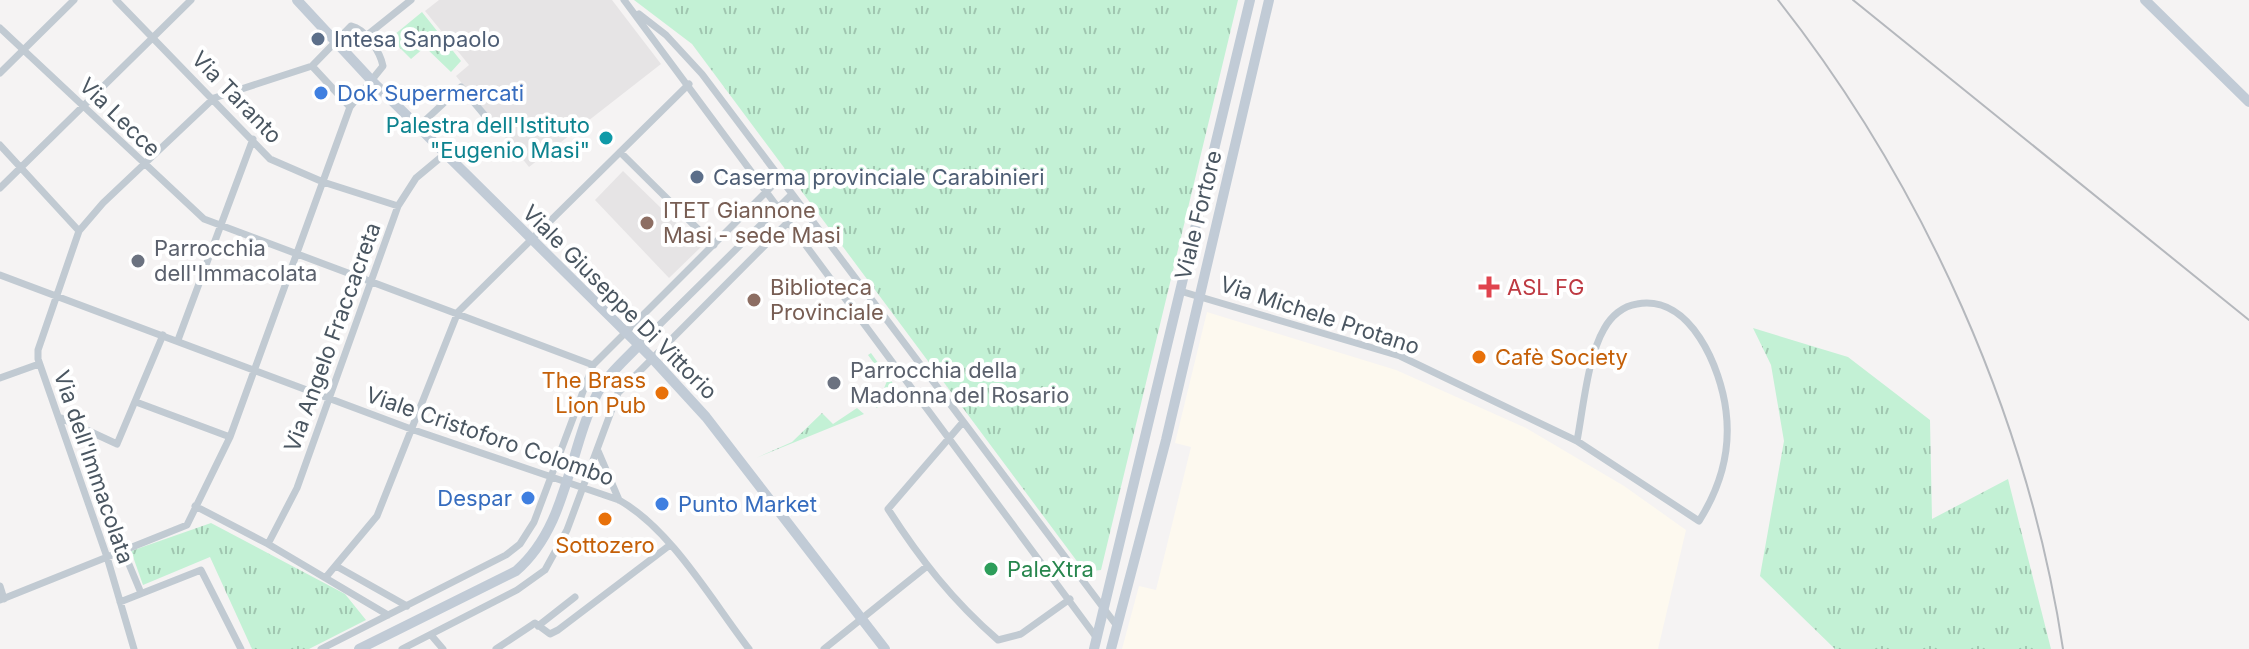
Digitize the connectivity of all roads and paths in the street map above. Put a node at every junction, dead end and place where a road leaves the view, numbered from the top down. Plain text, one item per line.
1 (74, 0) edge
2 (116, 0) edge
3 (191, 0) edge
4 (297, 0) edge
5 (411, 0) edge
6 (624, 0) edge
7 (1250, 0) edge
8 (1269, 0) edge
9 (2145, 0) edge
10 (630, 8) junction
11 (0, 28) edge
12 (366, 36) junction
13 (154, 38) junction
14 (335, 40) junction
15 (24, 50) junction
16 (312, 66) junction
17 (0, 73) edge
18 (373, 82) junction
19 (689, 84) junction
20 (214, 98) junction
21 (2249, 102) edge
22 (84, 106) junction
23 (350, 107) junction
24 (492, 124) dead end
25 (418, 127) junction
26 (744, 132) junction
27 (253, 139) junction
28 (730, 141) junction
29 (0, 145) edge
30 (620, 152) junction
31 (446, 153) junction
32 (21, 166) junction
33 (145, 166) junction
34 (778, 180) junction
35 (323, 182) junction
36 (0, 188) edge
37 (766, 192) junction
38 (791, 195) junction
39 (398, 206) junction
40 (778, 208) junction
41 (801, 209) junction
42 (789, 222) junction
43 (220, 225) junction
44 (79, 231) junction
45 (531, 240) junction
46 (714, 245) junction
47 (298, 252) junction
48 (0, 275) edge
49 (372, 280) junction
50 (1180, 291) junction
51 (56, 296) junction
52 (1199, 296) junction
53 (458, 312) junction
54 (626, 333) junction
55 (163, 335) junction
56 (178, 340) junction
57 (639, 345) junction
58 (652, 358) junction
59 (39, 364) junction
60 (593, 365) junction
61 (254, 369) junction
62 (0, 378) edge
63 (328, 398) junction
64 (136, 402) junction
65 (61, 418) junction
66 (963, 422) junction
67 (411, 429) junction
68 (1148, 435) junction
69 (230, 437) junction
70 (950, 439) junction
71 (1166, 440) junction
72 (1577, 441) junction
73 (597, 450) junction
74 (548, 478) junction
75 (566, 484) junction
76 (582, 489) junction
77 (619, 500) junction
78 (195, 506) junction
79 (268, 544) junction
80 (670, 545) junction
81 (123, 550) junction
82 (107, 557) junction
83 (336, 566) junction
84 (926, 567) junction
85 (512, 573) junction
86 (326, 577) junction
87 (0, 586) edge
88 (517, 590) junction
89 (141, 593) junction
90 (575, 597) dead end
91 (2, 599) edge
92 (1070, 599) junction
93 (120, 602) junction
94 (1103, 605) junction
95 (407, 606) junction
96 (388, 615) junction
97 (863, 620) junction
98 (538, 626) junction
99 (1117, 626) junction
100 (431, 635) junction
101 (1096, 637) junction
102 (134, 649) edge
103 (241, 649) edge
104 (321, 649) edge
105 (359, 649) edge
106 (404, 649) edge
107 (443, 649) edge
108 (496, 649) edge
109 (749, 649) edge
110 (824, 649) edge
111 (885, 649) edge
112 (1094, 649) edge
113 (1111, 649) edge

1 - 15 street
2 - 13 street, Via Taranto
3 - 13 street
4 - 14 main road, Viale Giuseppe Di Vittorio
5 - 12 street
6 - 10 street
7 - 50 main road, Viale Fortore
8 - 52 main road, Viale Fortore
9 - 21 main road
10 - 19 street
10 - 26 street
11 - 15 street, Via Lecce
12 - 14 street
12 - 18 street
13 - 20 street, Via Taranto
13 - 22 street
14 - 16 street
14 - 18 main road, Viale Giuseppe Di Vittorio
15 - 17 street
15 - 22 street, Via Lecce
16 - 20 street
16 - 23 street
18 - 23 street
18 - 25 main road, Viale Giuseppe Di Vittorio
19 - 28 street
19 - 30 street
20 - 27 street, Via Taranto
20 - 33 street
22 - 32 street
22 - 33 street, Via Lecce
23 - 35 street
24 - 25 street
25 - 31 main road, Viale Giuseppe Di Vittorio
26 - 28 street
26 - 34 street
27 - 35 street, Via Taranto
27 - 43 street
28 - 37 street
29 - 32 street
30 - 45 street
30 - 46 street
31 - 39 street, Via Angelo Fraccacreta
31 - 45 main road, Viale Giuseppe Di Vittorio
32 - 36 street
32 - 44 street
33 - 43 street, Via Lecce
33 - 44 street
34 - 37 street
34 - 38 street
35 - 39 street, Via Taranto
35 - 47 street
37 - 40 street
37 - 46 street
38 - 40 street
38 - 41 street
39 - 49 street, Via Angelo Fraccacreta
40 - 42 street
40 - 57 street
41 - 42 street
41 - 66 street
42 - 58 street
42 - 70 street
43 - 47 street, Via Lecce
43 - 56 street
44 - 51 street, Via dell'Immacolata
45 - 53 street
45 - 54 main road, Viale Giuseppe Di Vittorio
46 - 54 street
47 - 49 street, Via Lecce
47 - 61 street
48 - 51 street, Viale Cristoforo Colombo
49 - 53 street, Via Lecce
49 - 63 street, Via Angelo Fraccacreta
50 - 52 street, Via Michele Protano
50 - 68 main road, Viale Fortore
51 - 55 street, Viale Cristoforo Colombo
51 - 59 street, Via dell'Immacolata
52 - 71 main road, Viale Fortore
52 - 72 street, Via Michele Protano
53 - 60 street, Via Lecce
53 - 67 street
54 - 57 main road, Viale Giuseppe Di Vittorio
54 - 60 street
55 - 56 street, Viale Cristoforo Colombo
55 - 64 street
56 - 61 street, Viale Cristoforo Colombo
57 - 58 main road, Viale Giuseppe Di Vittorio
57 - 75 main road
58 - 73 street
58 - 97 main road, Viale Giuseppe Di Vittorio
59 - 62 street
59 - 65 street, Via dell'Immacolata
60 - 74 street
61 - 63 street, Viale Cristoforo Colombo
61 - 69 street
63 - 67 street, Viale Cristoforo Colombo
63 - 79 street, Via Angelo Fraccacreta
64 - 65 street
64 - 69 street
65 - 82 street, Via dell'Immacolata
66 - 70 street
66 - 94 street
67 - 74 street, Viale Cristoforo Colombo
67 - 83 street
68 - 71 main road
68 - 94 main road, Viale Fortore
69 - 78 street
70 - 84 street
70 - 92 street
71 - 99 main road, Viale Fortore
72 - 72 street, Via Michele Protano
73 - 76 street
73 - 77 street
74 - 75 street, Viale Cristoforo Colombo
74 - 95 street
75 - 76 street, Viale Cristoforo Colombo
75 - 85 main road
76 - 77 street, Viale Cristoforo Colombo
76 - 88 street
77 - 80 street, Viale Cristoforo Colombo
78 - 79 street
78 - 81 street
79 - 86 street
80 - 98 street
80 - 109 street, Viale Cristoforo Colombo
81 - 82 street
81 - 89 street
82 - 91 street
82 - 93 street, Via dell'Immacolata
83 - 86 street
83 - 95 street
84 - 92 street
84 - 97 street
85 - 88 street
85 - 105 main road
86 - 96 street
87 - 91 street
88 - 100 street
89 - 93 street
89 - 103 street
90 - 98 street
92 - 101 street
93 - 102 street, Via dell'Immacolata
94 - 99 street
94 - 101 main road, Viale Fortore
95 - 96 street
96 - 104 street
97 - 110 street
97 - 111 main road, Viale Giuseppe Di Vittorio
98 - 108 street
99 - 113 main road, Viale Fortore
100 - 106 street
100 - 107 street
101 - 112 main road, Viale Fortore

